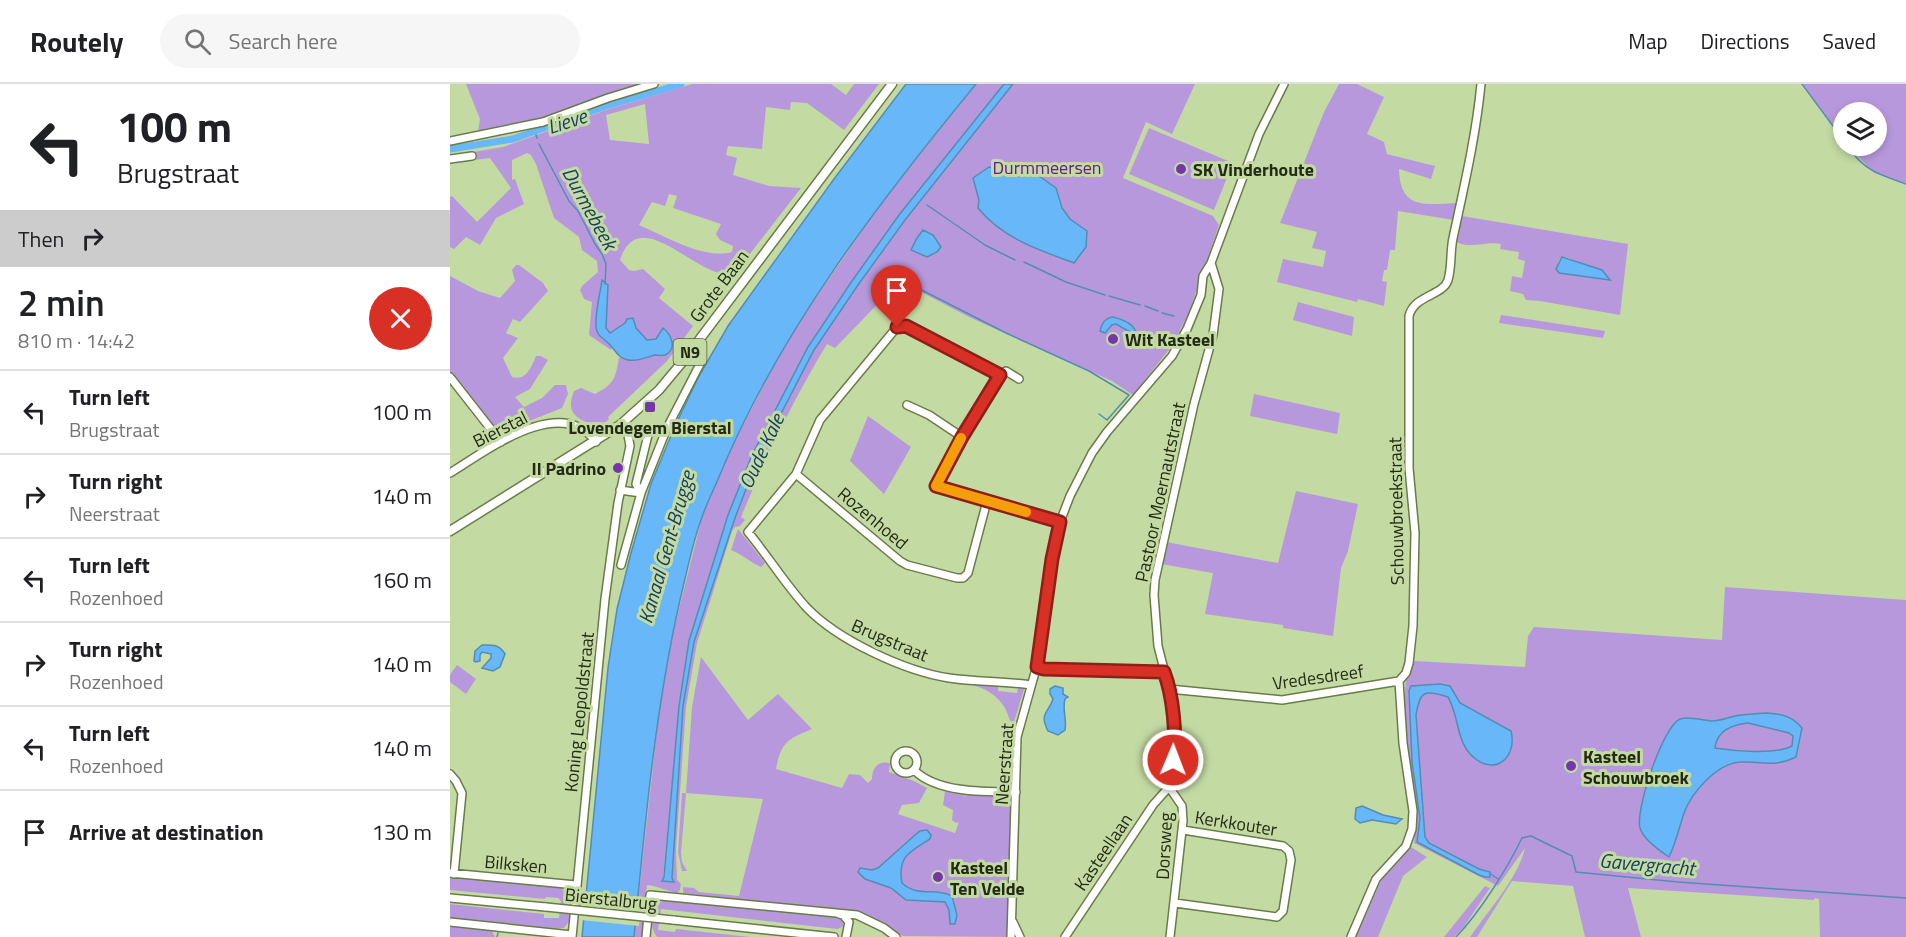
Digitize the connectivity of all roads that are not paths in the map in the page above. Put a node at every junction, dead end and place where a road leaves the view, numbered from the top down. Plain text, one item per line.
1 (654, 84) edge
2 (891, 84) edge
3 (1284, 84) edge
4 (1481, 84) edge
5 (450, 141) edge
6 (471, 156) dead end
7 (450, 159) edge
8 (1210, 273) junction
9 (1210, 285) junction
10 (701, 362) dead end
11 (1000, 375) junction
12 (450, 377) edge
13 (1019, 379) dead end
14 (907, 405) dead end
15 (620, 425) junction
16 (649, 431) dead end
17 (962, 437) junction
18 (501, 442) junction
19 (596, 442) junction
20 (450, 473) edge
21 (796, 474) junction
22 (620, 490) junction
23 (641, 493) junction
24 (987, 501) junction
25 (1060, 522) junction
26 (450, 531) edge
27 (621, 565) dead end
28 (1037, 667) junction
29 (1164, 672) junction
30 (1399, 681) junction
31 (1031, 685) junction
32 (1169, 689) junction
33 (914, 770) dead end
34 (450, 774) edge
35 (1169, 787) junction
36 (1016, 792) junction
37 (1183, 830) junction
38 (452, 873) edge
39 (576, 885) junction
40 (450, 897) edge
41 (1175, 903) junction
42 (839, 914) junction
43 (450, 922) edge
44 (1013, 922) junction
45 (572, 936) edge
46 (646, 937) edge
47 (834, 937) edge
48 (846, 937) edge
49 (896, 937) edge
50 (1011, 937) edge
51 (1020, 937) edge
52 (1065, 937) edge
53 (1170, 937) edge
54 (1352, 937) edge

1 - 5 street
2 - 15 main road, Grote Baan / N9
3 - 8 street, Neerstraat
4 - 30 street, Schouwbroekstraat
6 - 7 street
8 - 9 street, Neerstraat
8 - 9 street, Neerstraat
9 - 25 street, Neerstraat
9 - 29 street, Pastoor Moernautstraat
10 - 23 street
11 - 13 street
11 - 17 street
11 - 21 street
12 - 18 street
14 - 17 street
15 - 19 main road, Grote Baan / N9
15 - 22 street, Koning Leopoldstraat
16 - 23 street
17 - 24 street
18 - 19 street, Bierstal
18 - 20 street, Bierstal
19 - 26 main road, Grote Baan / N9
21 - 24 street, Rozenhoed
21 - 31 street, Brugstraat
22 - 23 street
22 - 39 street, Koning Leopoldstraat
23 - 27 street
24 - 25 street
25 - 28 street, Neerstraat
28 - 29 street
28 - 31 street, Neerstraat
29 - 32 street, Pastoor Moernautstraat
30 - 32 street, Vredesdreef
30 - 54 street, Schouwbroekstraat
31 - 36 street, Neerstraat
32 - 35 street, Dorsweg
33 - 36 street
34 - 38 street, Bilksken
35 - 37 street, Dorsweg
35 - 52 street, Kasteellaan
36 - 44 street, Neerstraat
37 - 41 street, Dorsweg
37 - 41 street, Kerkkouter
38 - 39 street, Bilksken
39 - 45 street, Koning Leopoldstraat
40 - 47 street, Bierstalbrug, bridge
41 - 53 street, Dorsweg
42 - 46 street
42 - 48 street
42 - 49 street
43 - 45 street
44 - 50 street, Neerstraat
44 - 51 street, Neerstraat

